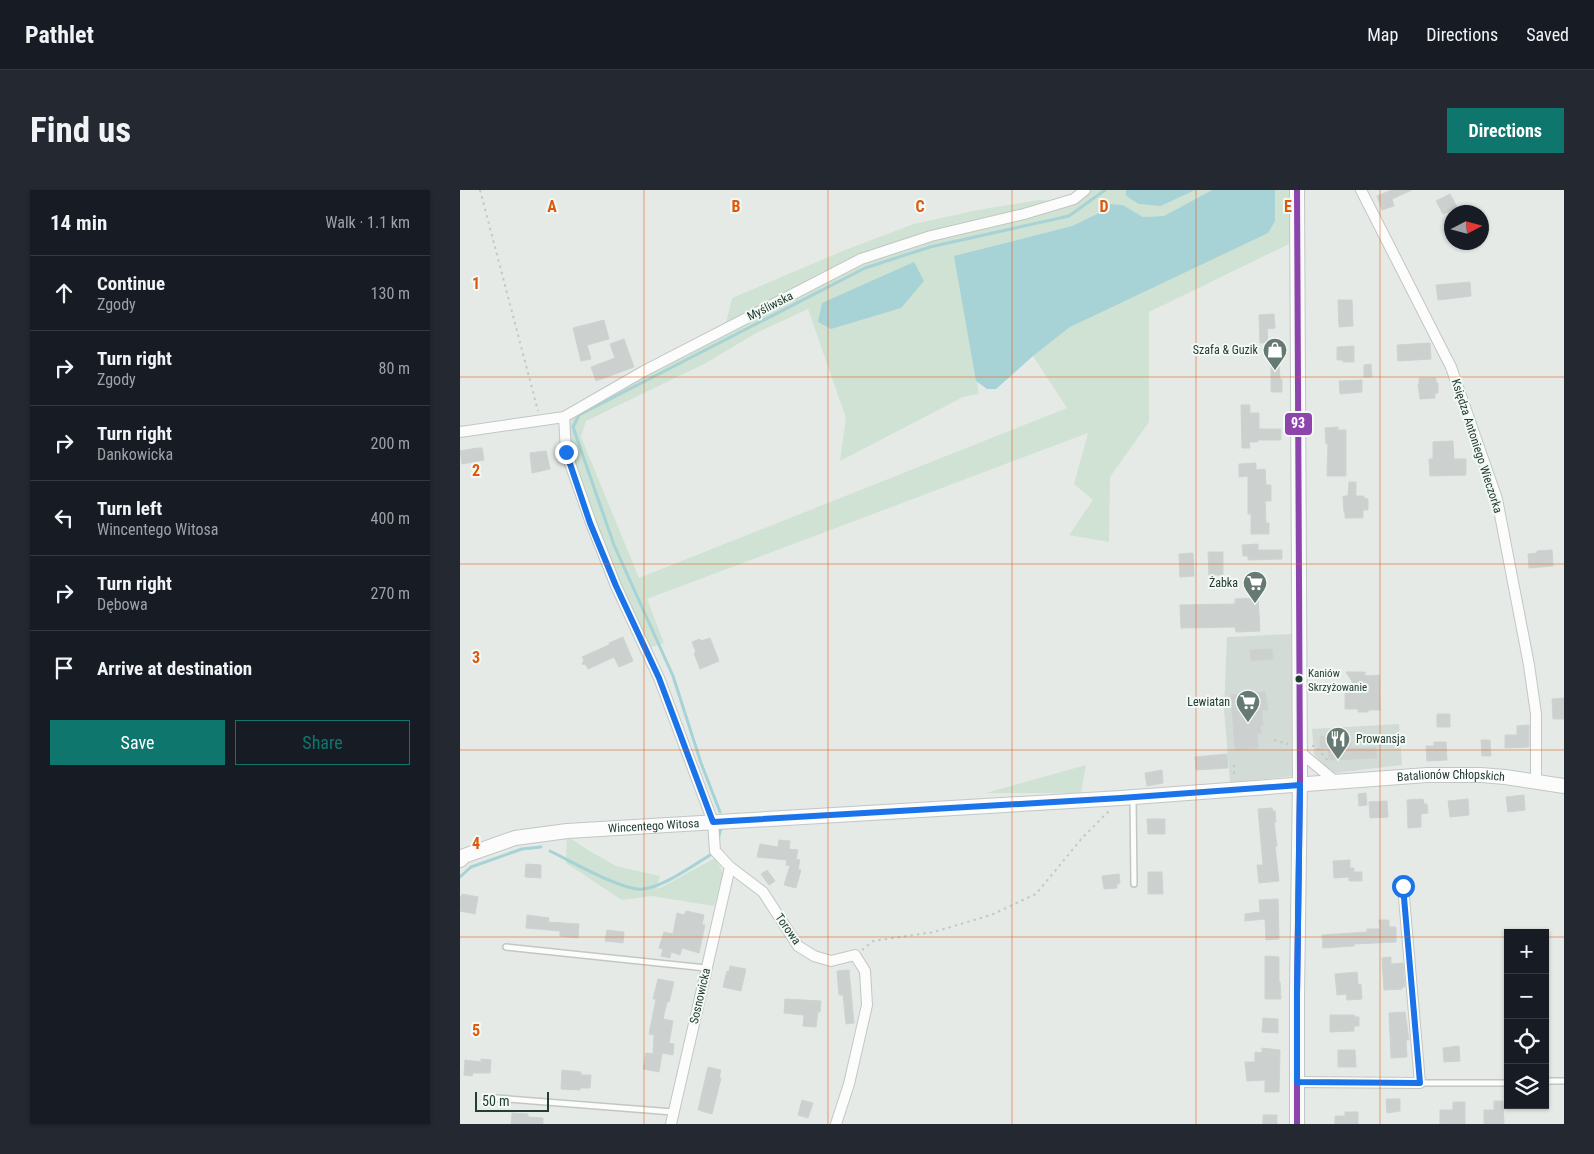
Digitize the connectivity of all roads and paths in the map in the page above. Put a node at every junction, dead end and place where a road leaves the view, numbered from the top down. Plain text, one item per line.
1 (480, 190) edge
2 (1085, 190) edge
3 (1297, 190) edge
4 (1362, 190) edge
5 (564, 417) junction
6 (541, 420) junction
7 (460, 432) edge
8 (1303, 749) junction
9 (1328, 762) dead end
10 (1536, 781) junction
11 (1336, 782) junction
12 (1300, 785) junction
13 (1564, 786) edge
14 (1127, 798) junction
15 (713, 822) junction
16 (460, 860) edge
17 (730, 867) junction
18 (1134, 884) dead end
19 (1403, 886) dead end
20 (506, 947) dead end
21 (855, 955) junction
22 (707, 968) junction
23 (1549, 1081) edge
24 (1564, 1081) edge
25 (1297, 1082) junction
26 (1420, 1083) junction
27 (1504, 1083) edge
28 (496, 1098) dead end
29 (674, 1112) junction
30 (671, 1124) edge
31 (836, 1124) edge
32 (1297, 1124) edge

1 - 6 path
2 - 5 street, Myśliwska
3 - 8 street
4 - 10 street, Księdza Antoniego Wieczorka
5 - 6 street, Myśliwska
5 - 15 street, Torowa
6 - 7 street, Myśliwska
8 - 9 path
8 - 11 street
8 - 12 street
10 - 11 street, Batalionów Chłopskich
10 - 13 street, Batalionów Chłopskich
11 - 12 street, Batalionów Chłopskich
12 - 14 street, Wincentego Witosa
12 - 25 street
14 - 15 street, Wincentego Witosa
14 - 18 lane
14 - 21 path
15 - 16 street, Wincentego Witosa
15 - 17 street, Torowa
17 - 21 street, Torowa
17 - 22 street, Sosnowicka
19 - 26 street
20 - 22 lane
21 - 31 street
22 - 29 street, Sosnowicka
23 - 24 lane
25 - 26 street
25 - 32 street
26 - 27 lane
28 - 29 lane
29 - 30 street, Sosnowicka

